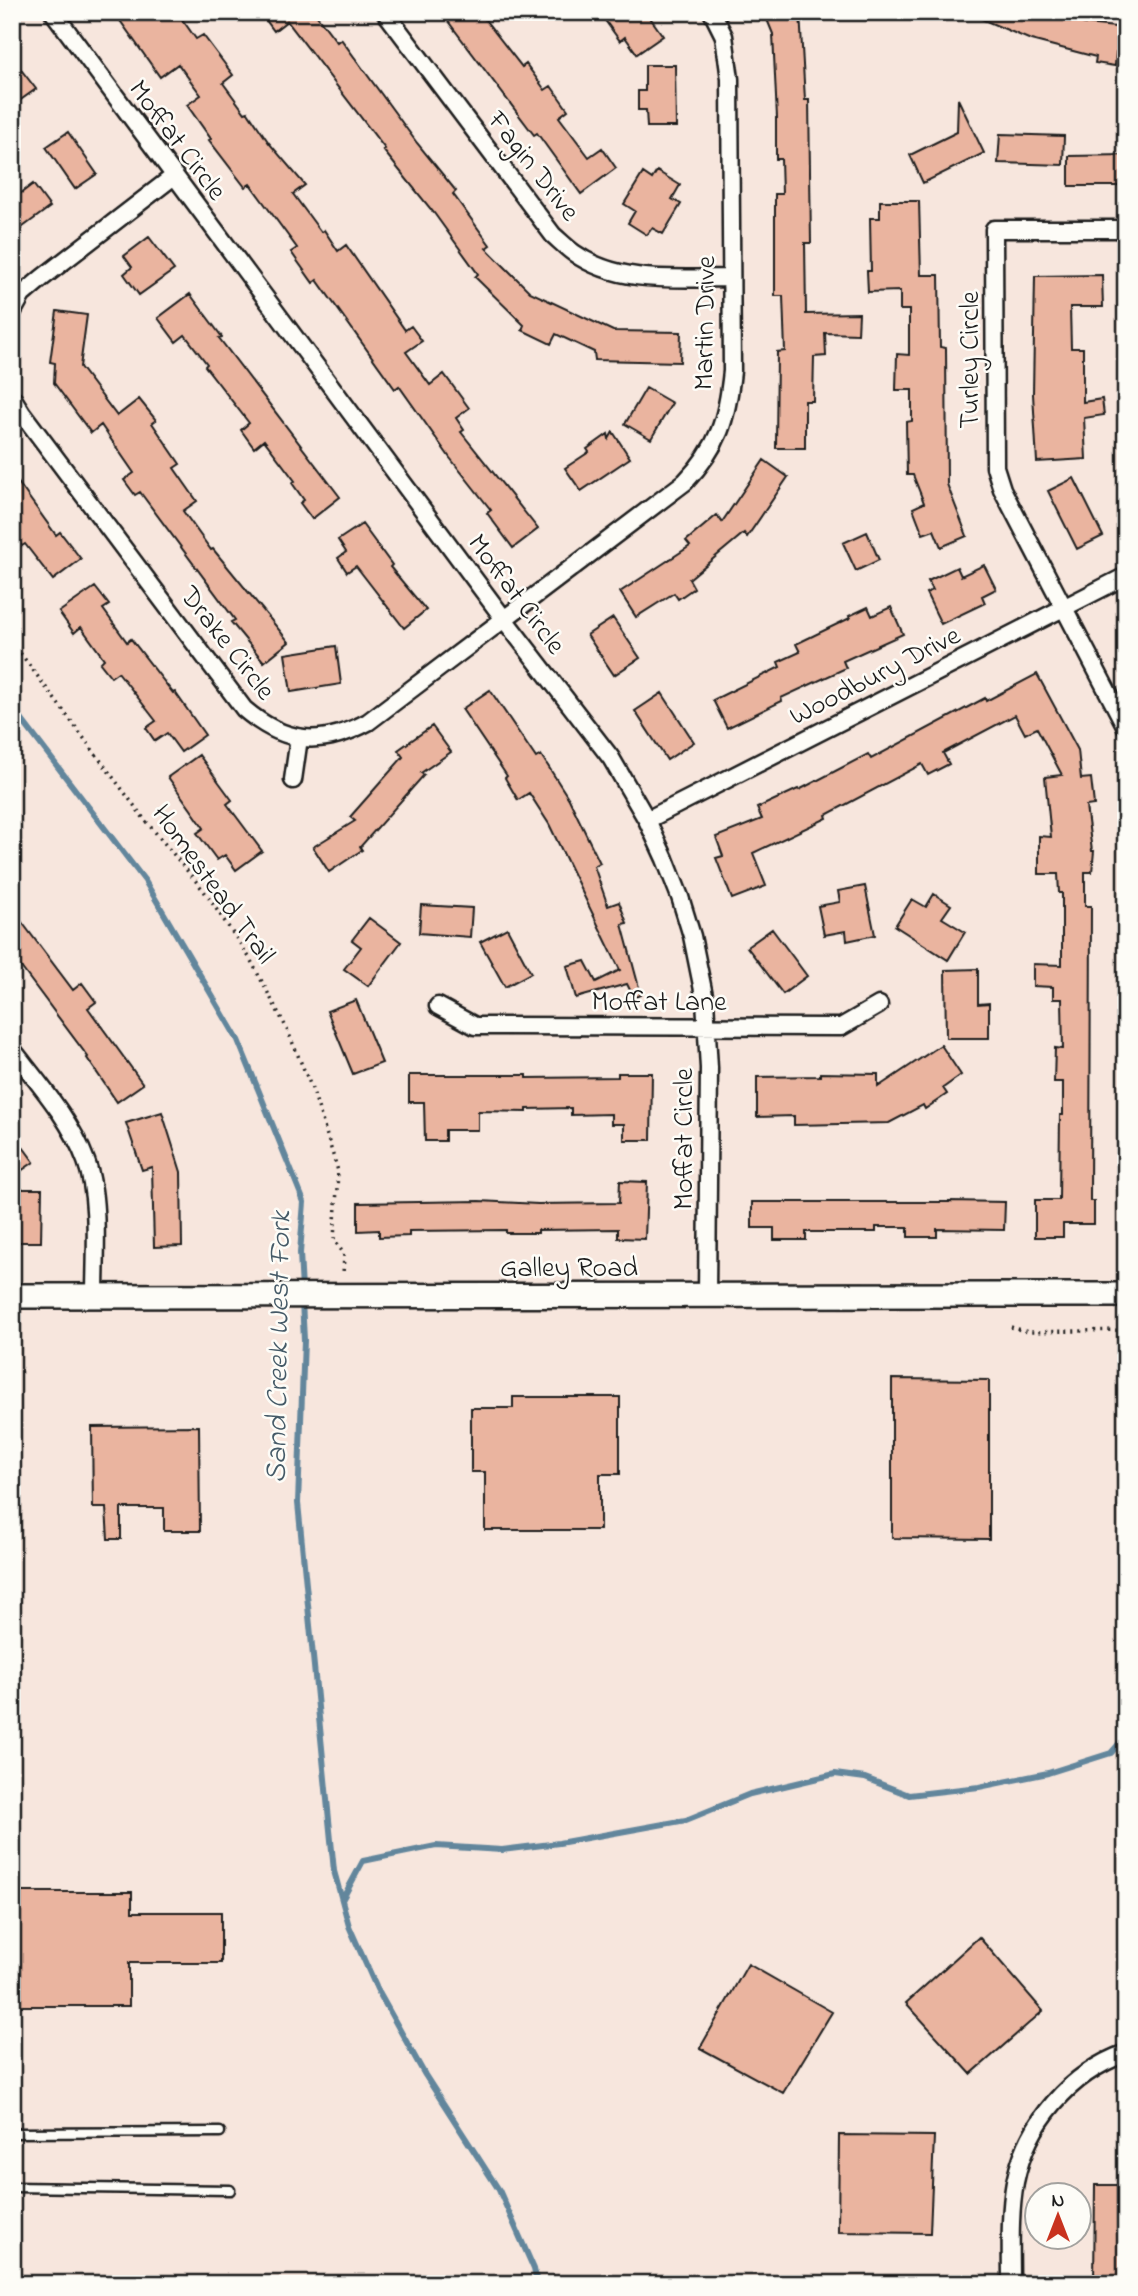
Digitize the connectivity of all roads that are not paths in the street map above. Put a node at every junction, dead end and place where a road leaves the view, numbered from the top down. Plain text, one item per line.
1 (53, 12) edge
2 (385, 12) edge
3 (712, 12) edge
4 (174, 176) junction
5 (1126, 229) edge
6 (731, 278) junction
7 (12, 313) edge
8 (12, 397) edge
9 (1126, 576) edge
10 (1062, 607) junction
11 (504, 619) junction
12 (1126, 727) edge
13 (299, 738) junction
14 (293, 780) dead end
15 (647, 820) junction
16 (879, 1005) dead end
17 (438, 1006) dead end
18 (706, 1027) junction
19 (12, 1049) edge
20 (707, 1295) junction
21 (1126, 1295) edge
22 (12, 1296) edge
23 (95, 1296) junction
24 (1126, 2053) edge
25 (220, 2132) dead end
26 (12, 2133) edge
27 (12, 2187) edge
28 (230, 2190) dead end
29 (1011, 2284) edge

1 - 4 street, Moffat Circle
2 - 6 street, Fagin Drive
3 - 6 street, Martin Drive
4 - 7 street
4 - 11 street, Moffat Circle
5 - 10 street, Turley Circle
6 - 11 street, Martin Drive
8 - 13 street, Drake Circle
9 - 10 street, Woodbury Drive
10 - 12 street
10 - 15 street, Woodbury Drive
11 - 13 street, Drake Circle
11 - 15 street, Moffat Circle
13 - 14 street
15 - 18 street, Moffat Circle
16 - 18 street, Moffat Lane
17 - 18 street, Moffat Lane
18 - 20 street, Moffat Circle
19 - 23 street
20 - 21 main road, Galley Road
20 - 23 main road, Galley Road
22 - 23 main road, Galley Road
24 - 29 street
25 - 26 lane
27 - 28 lane

